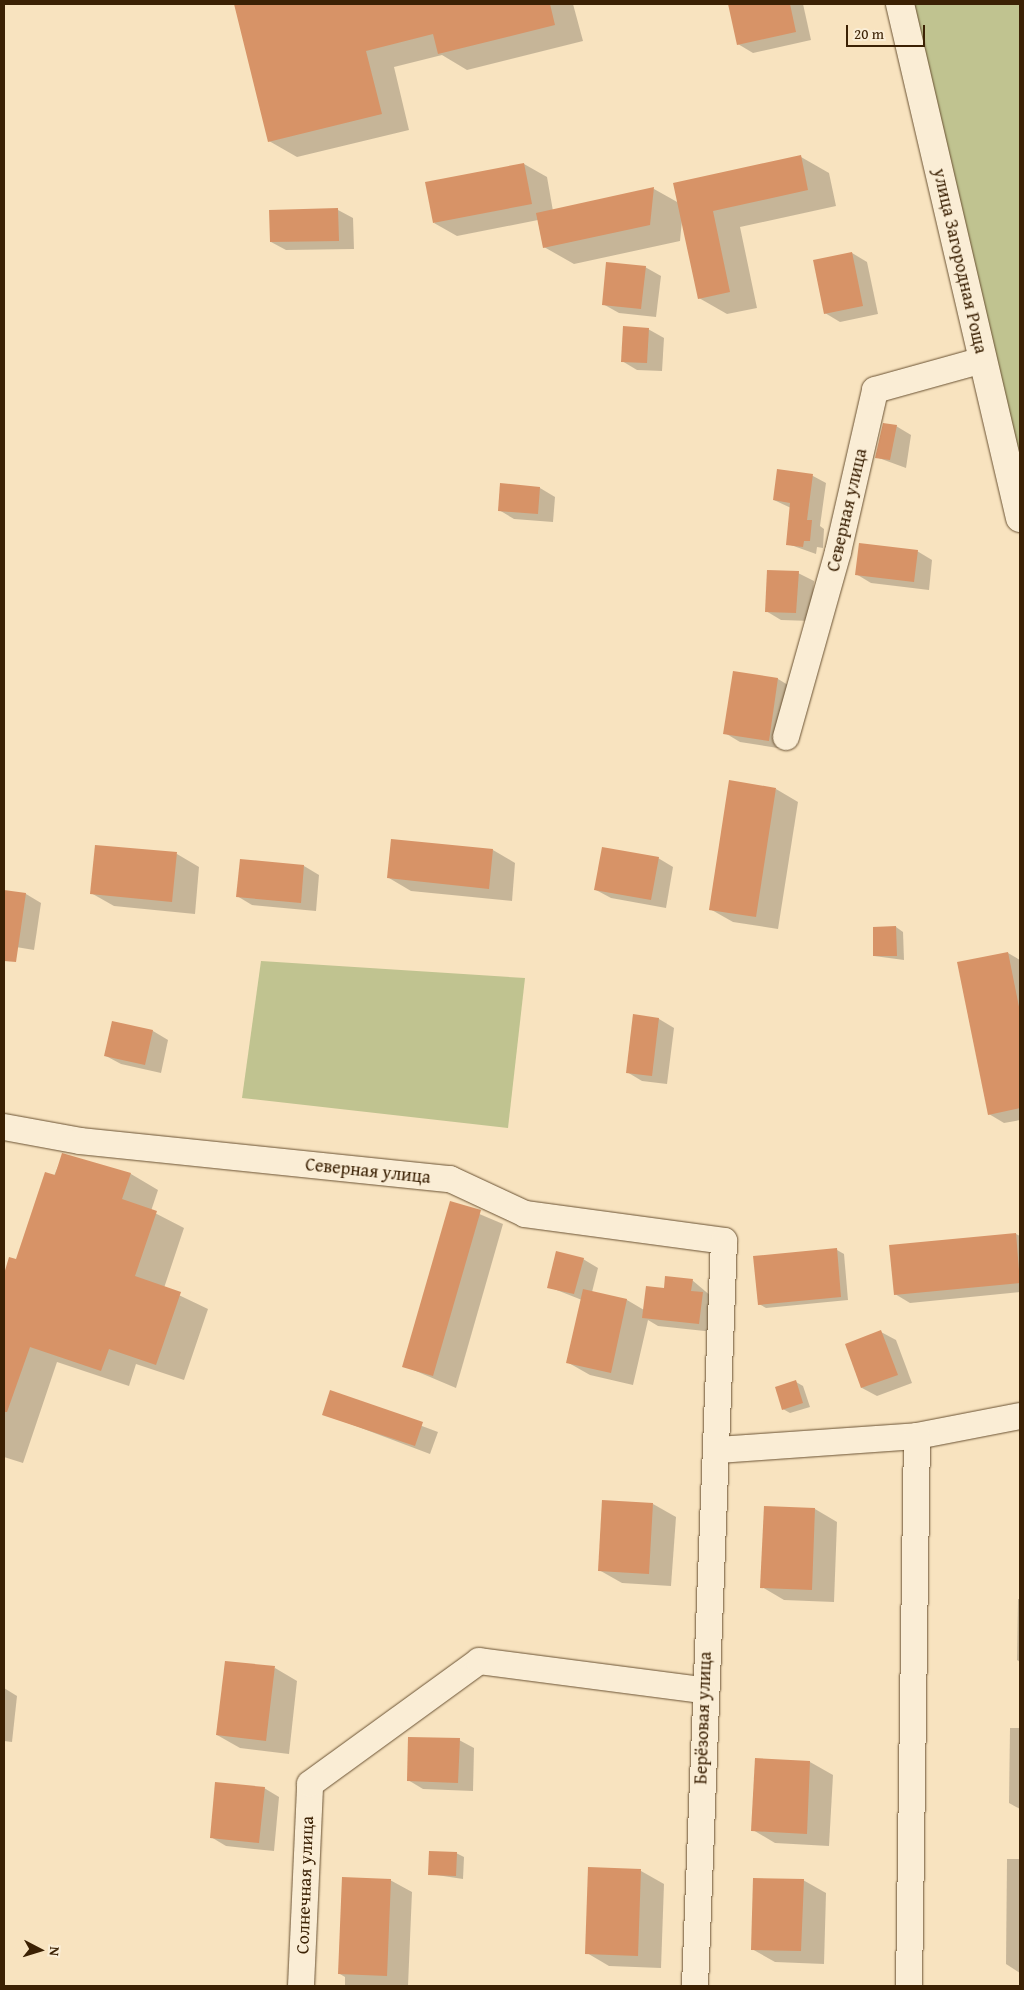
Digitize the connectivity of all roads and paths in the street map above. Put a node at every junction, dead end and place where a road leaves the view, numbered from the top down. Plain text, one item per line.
1 (900, 4) edge
2 (983, 360) junction
3 (1020, 518) edge
4 (786, 737) dead end
5 (4, 1128) edge
6 (724, 1241) joint
7 (1020, 1416) edge
8 (917, 1436) junction
9 (718, 1450) junction
10 (703, 1690) junction
11 (301, 1986) edge
12 (695, 1986) edge
13 (909, 1986) edge

1 - 2 street, улица Загородная Роща
2 - 3 street, улица Загородная Роща
2 - 4 street, Северная улица
5 - 6 street, Северная улица
6 - 9 street, Берёзовая улица
7 - 8 street
8 - 9 street
8 - 13 street
9 - 10 street, Берёзовая улица
10 - 11 street, Солнечная улица
10 - 12 street, Берёзовая улица

